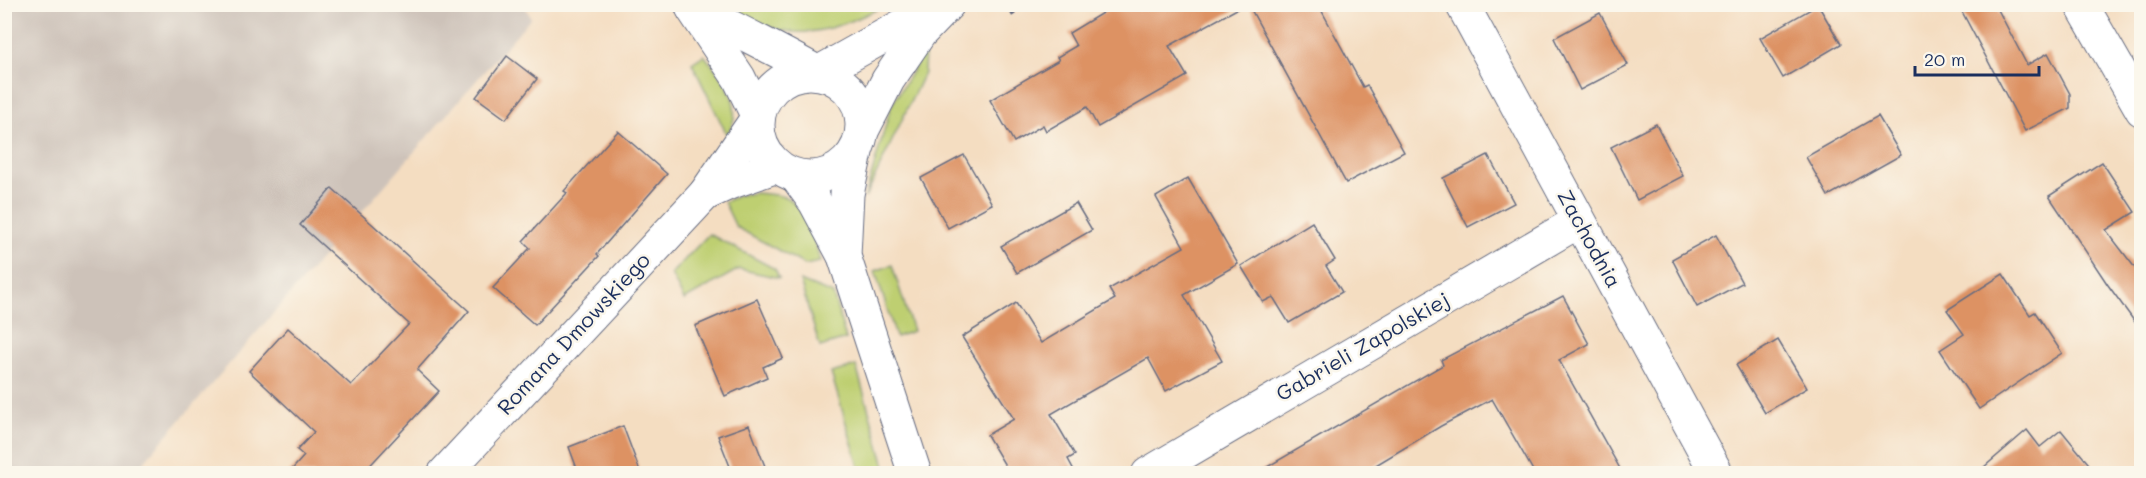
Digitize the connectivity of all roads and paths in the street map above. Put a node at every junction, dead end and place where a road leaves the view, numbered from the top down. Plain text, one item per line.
1 (941, 4) edge
2 (948, 4) edge
3 (1029, 4) edge
4 (1462, 4) edge
5 (2082, 4) edge
6 (691, 6) edge
7 (1011, 15) dead end
8 (818, 72) junction
9 (2142, 110) edge
10 (758, 117) junction
11 (860, 140) junction
12 (787, 171) junction
13 (705, 194) junction
14 (1579, 221) junction
15 (844, 256) junction
16 (444, 474) edge
17 (915, 474) edge
18 (1148, 474) edge
19 (1717, 474) edge

1 - 8 street
2 - 11 street
3 - 7 path
4 - 14 street, Zachodnia
5 - 9 street
6 - 8 street
6 - 10 street
8 - 10 street
8 - 11 street
10 - 12 street
10 - 13 street, Romana Dmowskiego
11 - 12 street
11 - 15 street
12 - 13 street, Romana Dmowskiego
12 - 15 street
13 - 16 street, Romana Dmowskiego
14 - 18 street, Gabrieli Zapolskiej
14 - 19 street, Zachodnia
15 - 17 street

